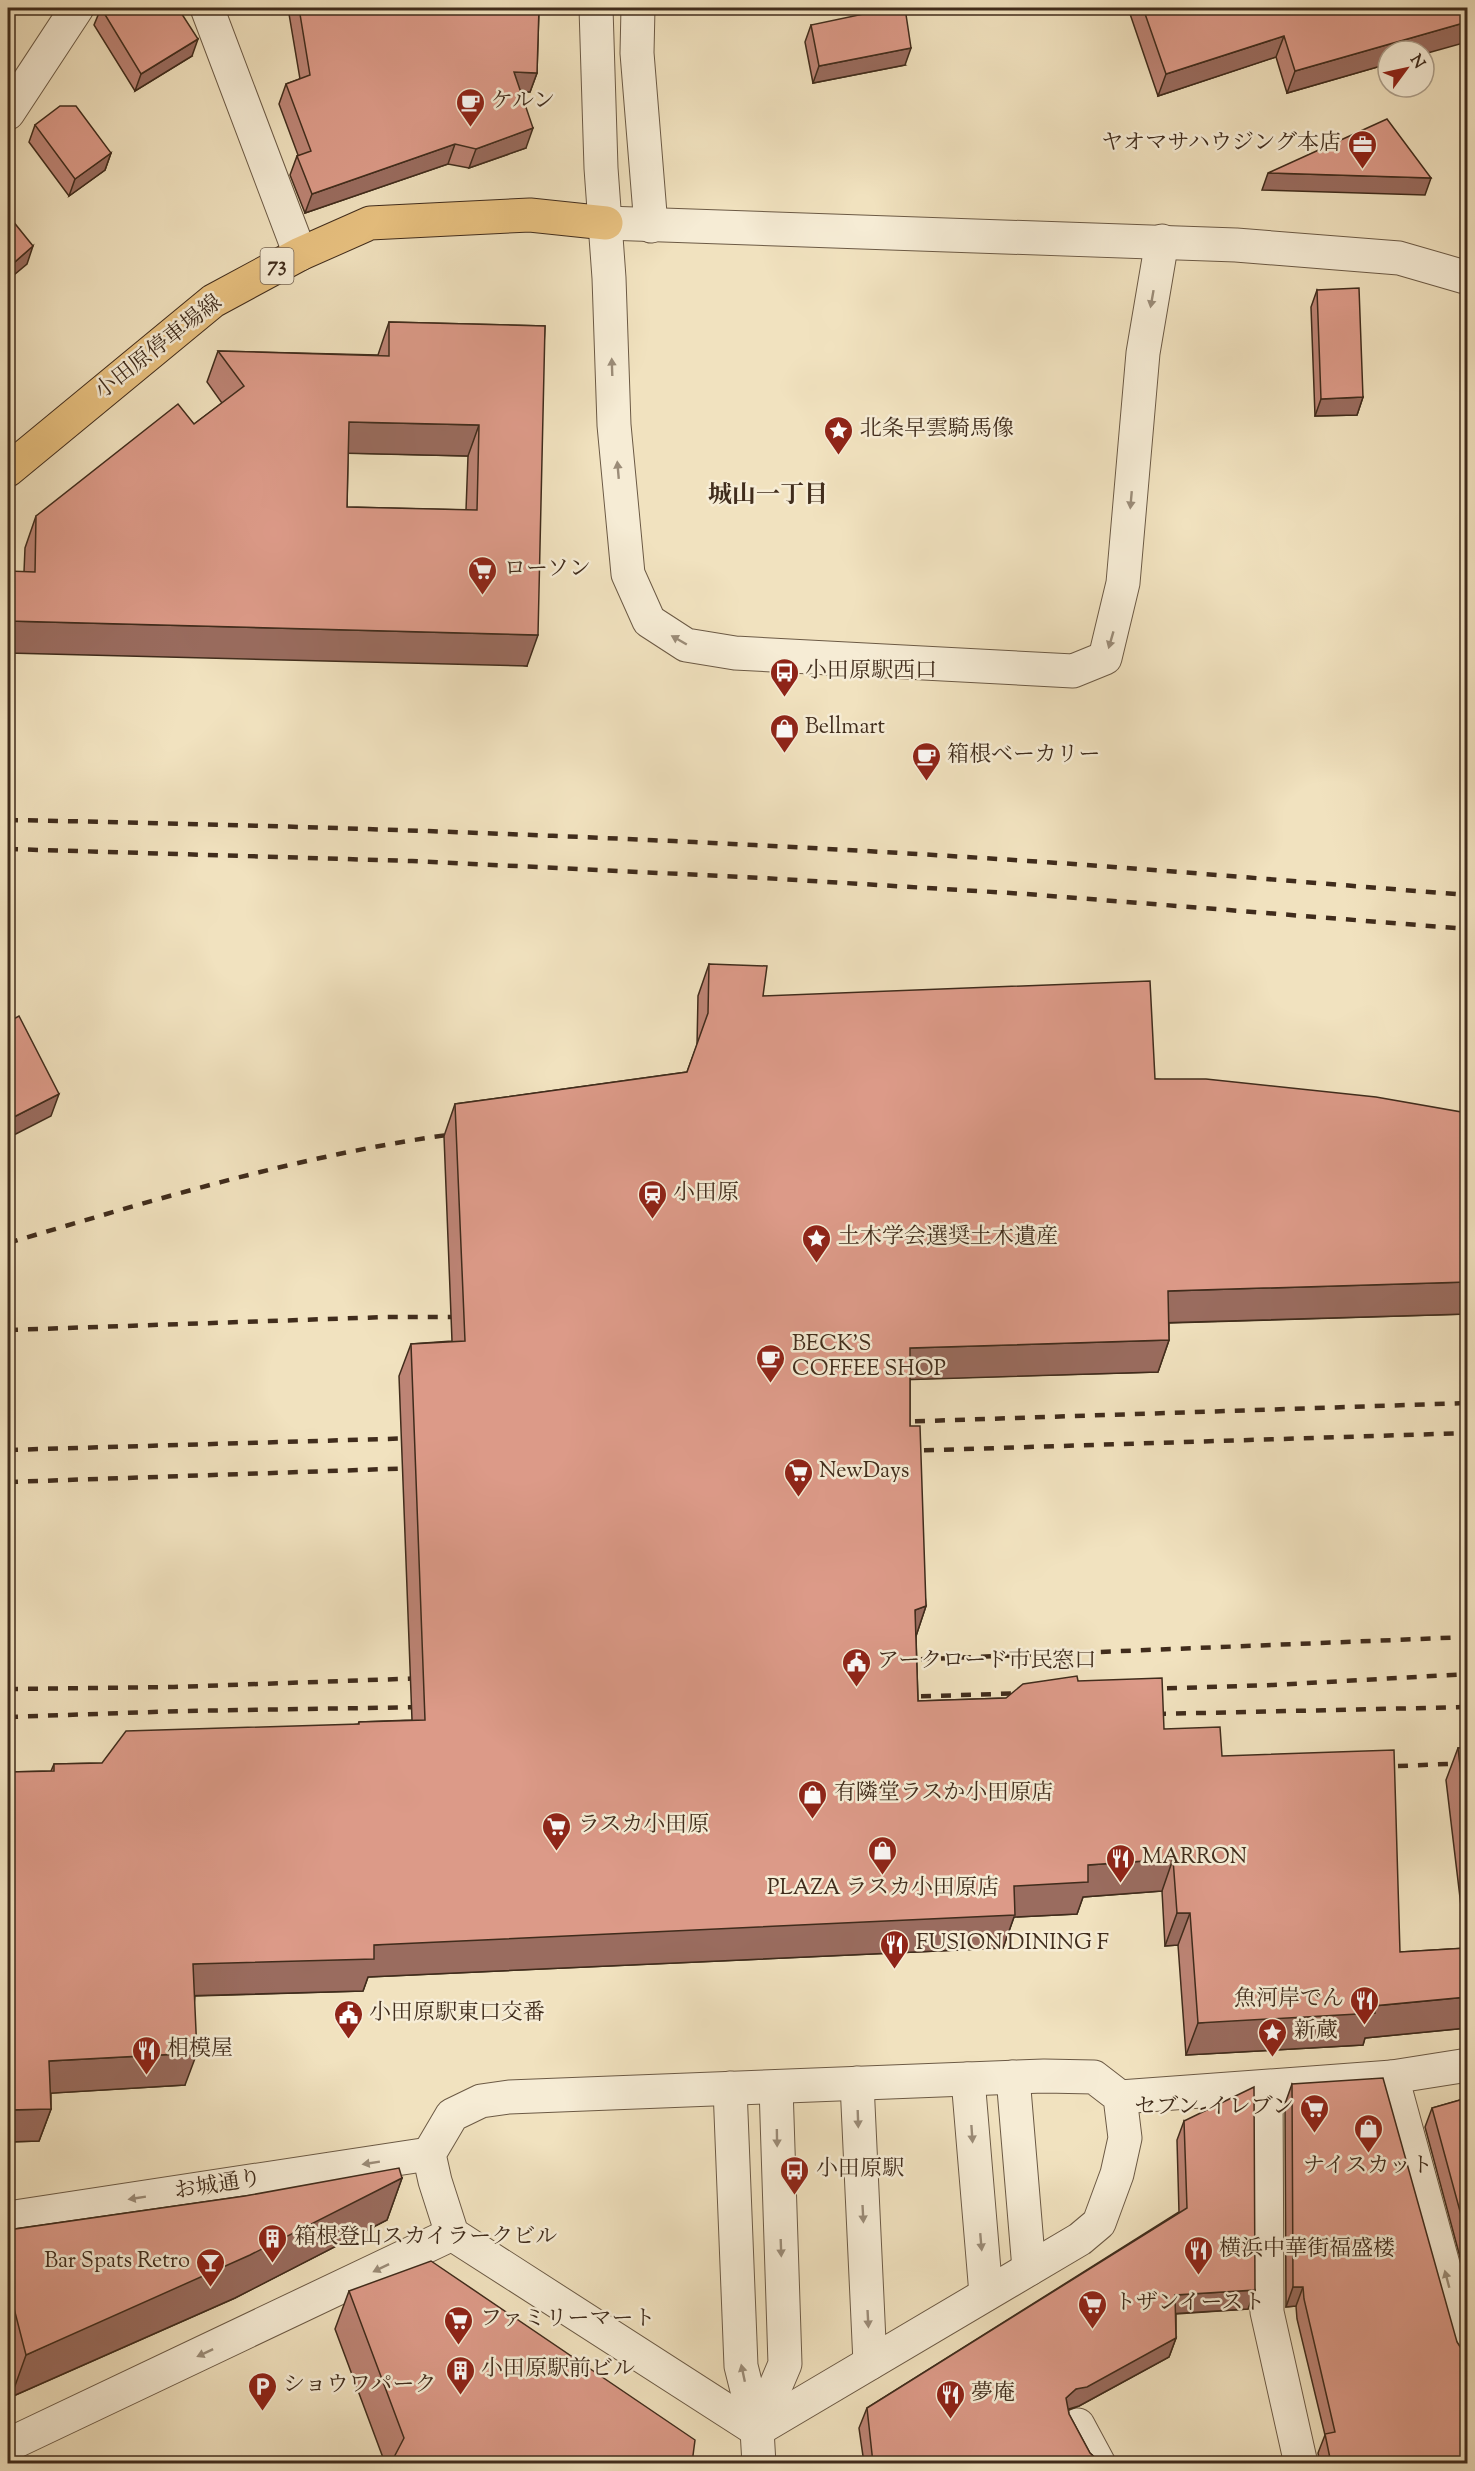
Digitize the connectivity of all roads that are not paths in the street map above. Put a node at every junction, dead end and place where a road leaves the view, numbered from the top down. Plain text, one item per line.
1 (77, 8) edge
2 (207, 8) edge
3 (596, 8) edge
4 (638, 8) edge
5 (8, 113) edge
6 (606, 223) junction
7 (651, 226) junction
8 (1162, 241) junction
9 (300, 254) junction
10 (1467, 278) edge
11 (8, 470) edge
12 (1467, 2065) edge
13 (1013, 2077) junction
14 (1392, 2077) junction
15 (968, 2079) junction
16 (857, 2083) junction
17 (776, 2086) junction
18 (730, 2088) junction
19 (1266, 2088) junction
20 (1120, 2097) junction
21 (429, 2154) junction
22 (8, 2218) edge
23 (452, 2234) junction
24 (1029, 2269) junction
25 (986, 2295) junction
26 (1467, 2356) edge
27 (870, 2363) junction
28 (1078, 2425) edge
29 (757, 2430) junction
30 (8, 2445) edge
31 (759, 2463) edge
32 (1099, 2463) edge
33 (1301, 2463) edge

1 - 5 street
2 - 9 street
3 - 6 street
4 - 7 street
6 - 7 street
8 -> 6 street
6 - 9 main road, 小田原停車場線 / 73
7 - 8 street
8 - 10 street
9 - 11 main road, 小田原停車場線 / 73
12 - 14 street
13 - 15 street
13 - 20 street
13 - 24 street
14 - 19 street
26 -> 14 street
15 - 16 street
15 -> 25 street
16 - 17 street
16 -> 27 street
17 - 18 street
17 -> 29 street
18 - 21 street
29 -> 18 street
19 - 20 street
19 - 33 street
20 - 24 street
21 -> 22 street, お城通り
21 - 23 street
23 - 29 street
23 -> 30 street
24 - 25 street
25 - 27 street
27 - 29 street
28 - 32 street
29 - 31 street

